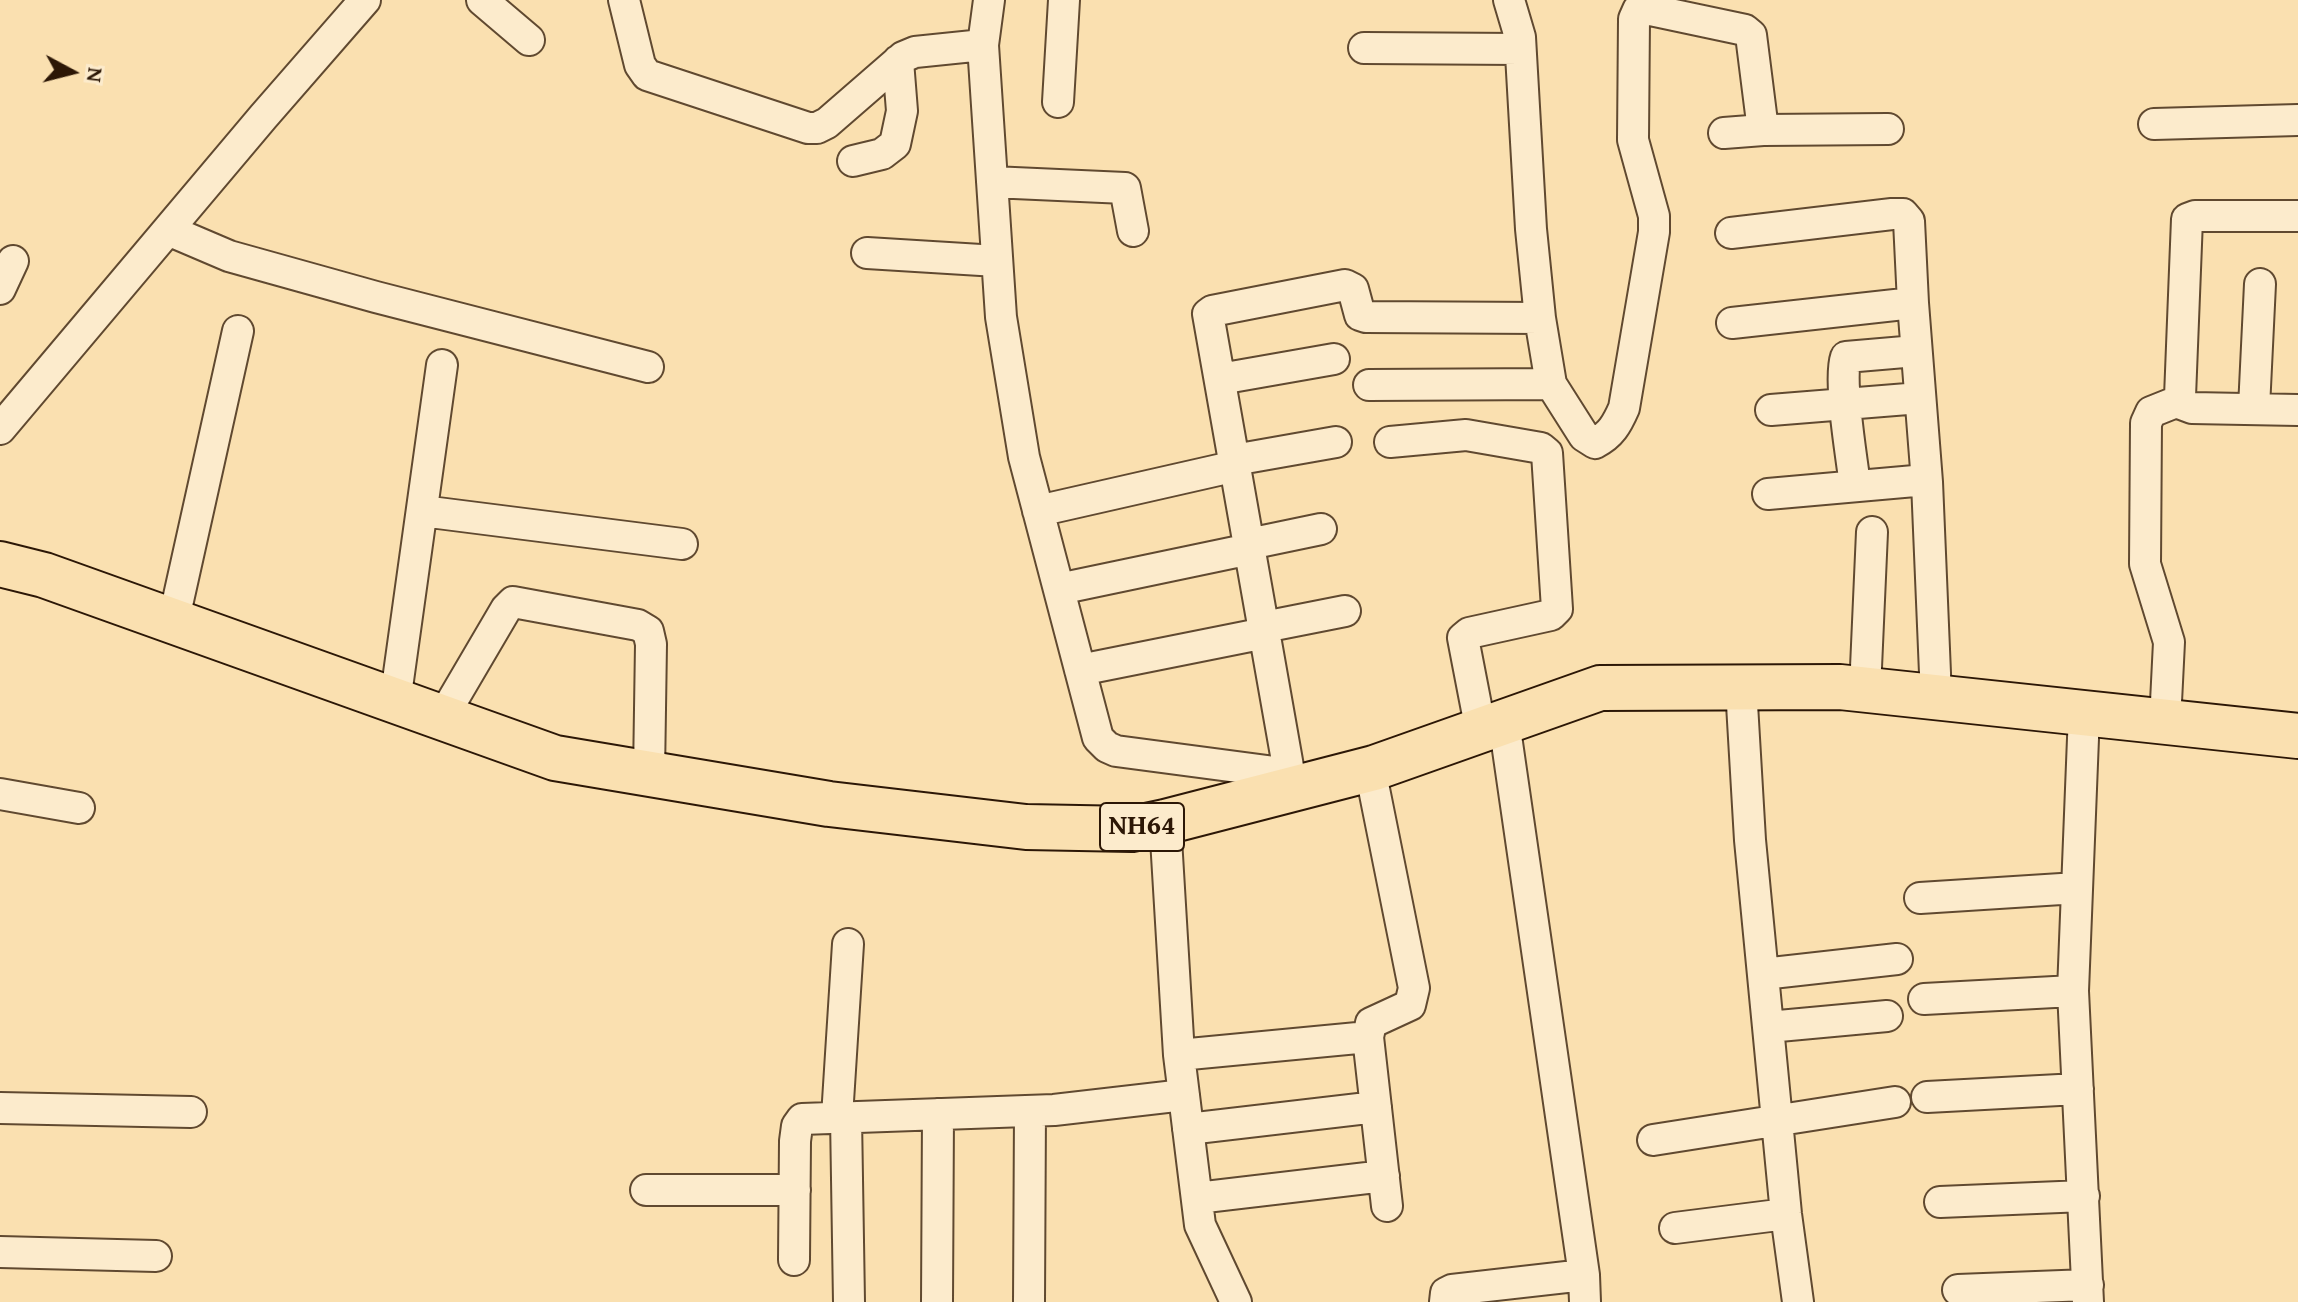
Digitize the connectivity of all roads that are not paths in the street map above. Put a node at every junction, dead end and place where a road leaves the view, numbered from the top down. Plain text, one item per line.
1 (365, 0) edge
2 (482, 0) edge
3 (624, 0) edge
4 (1064, 0) edge
5 (986, 1) edge
6 (1516, 17) edge
7 (529, 40) dead end
8 (983, 45) junction
9 (1364, 48) dead end
10 (898, 61) junction
11 (1058, 102) dead end
12 (2298, 120) edge
13 (2154, 124) dead end
14 (1888, 129) dead end
15 (1763, 130) junction
16 (1724, 133) dead end
17 (853, 161) dead end
18 (992, 182) junction
19 (2298, 216) edge
20 (168, 230) junction
21 (1133, 231) dead end
22 (1731, 233) dead end
23 (867, 253) dead end
24 (13, 261) dead end
25 (997, 261) junction
26 (2260, 284) dead end
27 (0, 289) edge
28 (1913, 303) junction
29 (1540, 318) junction
30 (1732, 323) dead end
31 (238, 331) dead end
32 (1916, 351) junction
33 (1334, 359) dead end
34 (442, 365) dead end
35 (648, 367) dead end
36 (1220, 379) junction
37 (1551, 384) junction
38 (1369, 385) dead end
39 (1920, 398) junction
40 (2176, 402) junction
41 (1846, 404) junction
42 (2254, 408) junction
43 (1771, 410) dead end
44 (2298, 410) edge
45 (0, 429) edge
46 (1336, 442) dead end
47 (1390, 442) dead end
48 (1235, 463) junction
49 (1926, 480) junction
50 (1855, 486) junction
51 (1768, 494) dead end
52 (422, 511) junction
53 (1038, 511) junction
54 (1321, 529) dead end
55 (1872, 532) dead end
56 (682, 544) dead end
57 (1250, 546) junction
58 (0, 564) edge
59 (1059, 589) junction
60 (1345, 611) dead end
61 (173, 623) junction
62 (1264, 630) junction
63 (1080, 670) junction
64 (1741, 687) junction
65 (1865, 690) junction
66 (1936, 697) junction
67 (395, 702) junction
68 (2084, 713) junction
69 (442, 718) junction
70 (2165, 722) junction
71 (1492, 726) junction
72 (2298, 736) edge
73 (1370, 769) junction
74 (649, 774) junction
75 (1291, 781) junction
76 (0, 794) edge
77 (79, 808) dead end
78 (1165, 822) junction
79 (2077, 888) junction
80 (1920, 898) dead end
81 (848, 944) dead end
82 (1897, 959) dead end
83 (1763, 974) junction
84 (2073, 991) junction
85 (1924, 999) dead end
86 (1887, 1016) dead end
87 (1768, 1027) junction
88 (1368, 1037) junction
89 (1179, 1055) junction
90 (2078, 1089) junction
91 (1184, 1095) junction
92 (1927, 1097) dead end
93 (1895, 1102) dead end
94 (1376, 1107) junction
95 (0, 1108) edge
96 (1030, 1111) junction
97 (191, 1112) dead end
98 (938, 1114) junction
99 (842, 1117) junction
100 (1777, 1122) junction
101 (1188, 1129) junction
102 (1653, 1140) dead end
103 (1384, 1176) junction
104 (646, 1190) dead end
105 (795, 1190) junction
106 (2084, 1196) junction
107 (1197, 1198) junction
108 (1940, 1202) dead end
109 (1387, 1206) dead end
110 (1786, 1214) junction
111 (1675, 1228) dead end
112 (0, 1252) edge
113 (156, 1256) dead end
114 (794, 1260) dead end
115 (1584, 1288) edge
116 (1958, 1290) dead end
117 (2088, 1293) edge
118 (1788, 1300) edge
119 (849, 1302) edge
120 (937, 1302) edge
121 (1029, 1302) edge
122 (1236, 1302) edge
123 (1445, 1302) edge

1 - 20 street
2 - 7 street
3 - 10 street
4 - 11 street
5 - 8 street
6 - 9 street
6 - 29 street
8 - 10 street
8 - 18 street
10 - 17 street
12 - 13 street
14 - 15 street
15 - 16 street
15 - 37 street
18 - 21 street
18 - 25 street
19 - 40 street
20 - 35 street
20 - 45 street
22 - 28 street
23 - 25 street
24 - 27 street
25 - 53 street
26 - 42 street
28 - 30 street
28 - 32 street
29 - 36 street
29 - 37 street
31 - 61 street
32 - 39 street
32 - 41 street
33 - 36 street
34 - 52 street
36 - 48 street
37 - 38 street
39 - 41 street
39 - 49 street
40 - 42 street
40 - 70 street
41 - 43 street
41 - 50 street
42 - 44 street
46 - 48 street
47 - 71 street
48 - 53 street
48 - 57 street
49 - 50 street
49 - 66 street
50 - 51 street
52 - 56 street
52 - 67 street
53 - 59 street
54 - 57 street
55 - 65 street
57 - 59 street
57 - 62 street
58 - 61 highway, NH64
59 - 63 street
60 - 62 street
61 - 67 highway, NH64
62 - 63 street
62 - 75 street
63 - 75 street
64 - 65 highway, NH64
64 - 71 highway, NH64
64 - 83 street
65 - 66 highway, NH64
66 - 68 highway, NH64
67 - 69 highway, NH64
68 - 70 highway, NH64
68 - 79 street
69 - 74 highway, NH64
69 - 74 street
70 - 72 highway, NH64
71 - 73 highway, NH64
71 - 115 street
73 - 75 highway, NH64
73 - 88 street
74 - 78 highway, NH64
75 - 78 highway, NH64
76 - 77 street
78 - 89 street
79 - 80 street
79 - 84 street
81 - 99 street
82 - 83 street
83 - 87 street
84 - 85 street
84 - 90 street
86 - 87 street
87 - 100 street
88 - 89 street
88 - 94 street
89 - 91 street
90 - 92 street
90 - 106 street
91 - 96 street
91 - 101 street
93 - 100 street
94 - 101 street
94 - 103 street
95 - 97 street
96 - 98 street
96 - 121 street
98 - 99 street
98 - 120 street
99 - 105 street
99 - 119 street
100 - 102 street
100 - 110 street
101 - 107 street
103 - 107 street
103 - 109 street
104 - 105 street
105 - 114 street
106 - 108 street
106 - 117 street
107 - 122 street
110 - 111 street
110 - 118 street
112 - 113 street
115 - 123 street
116 - 117 street

